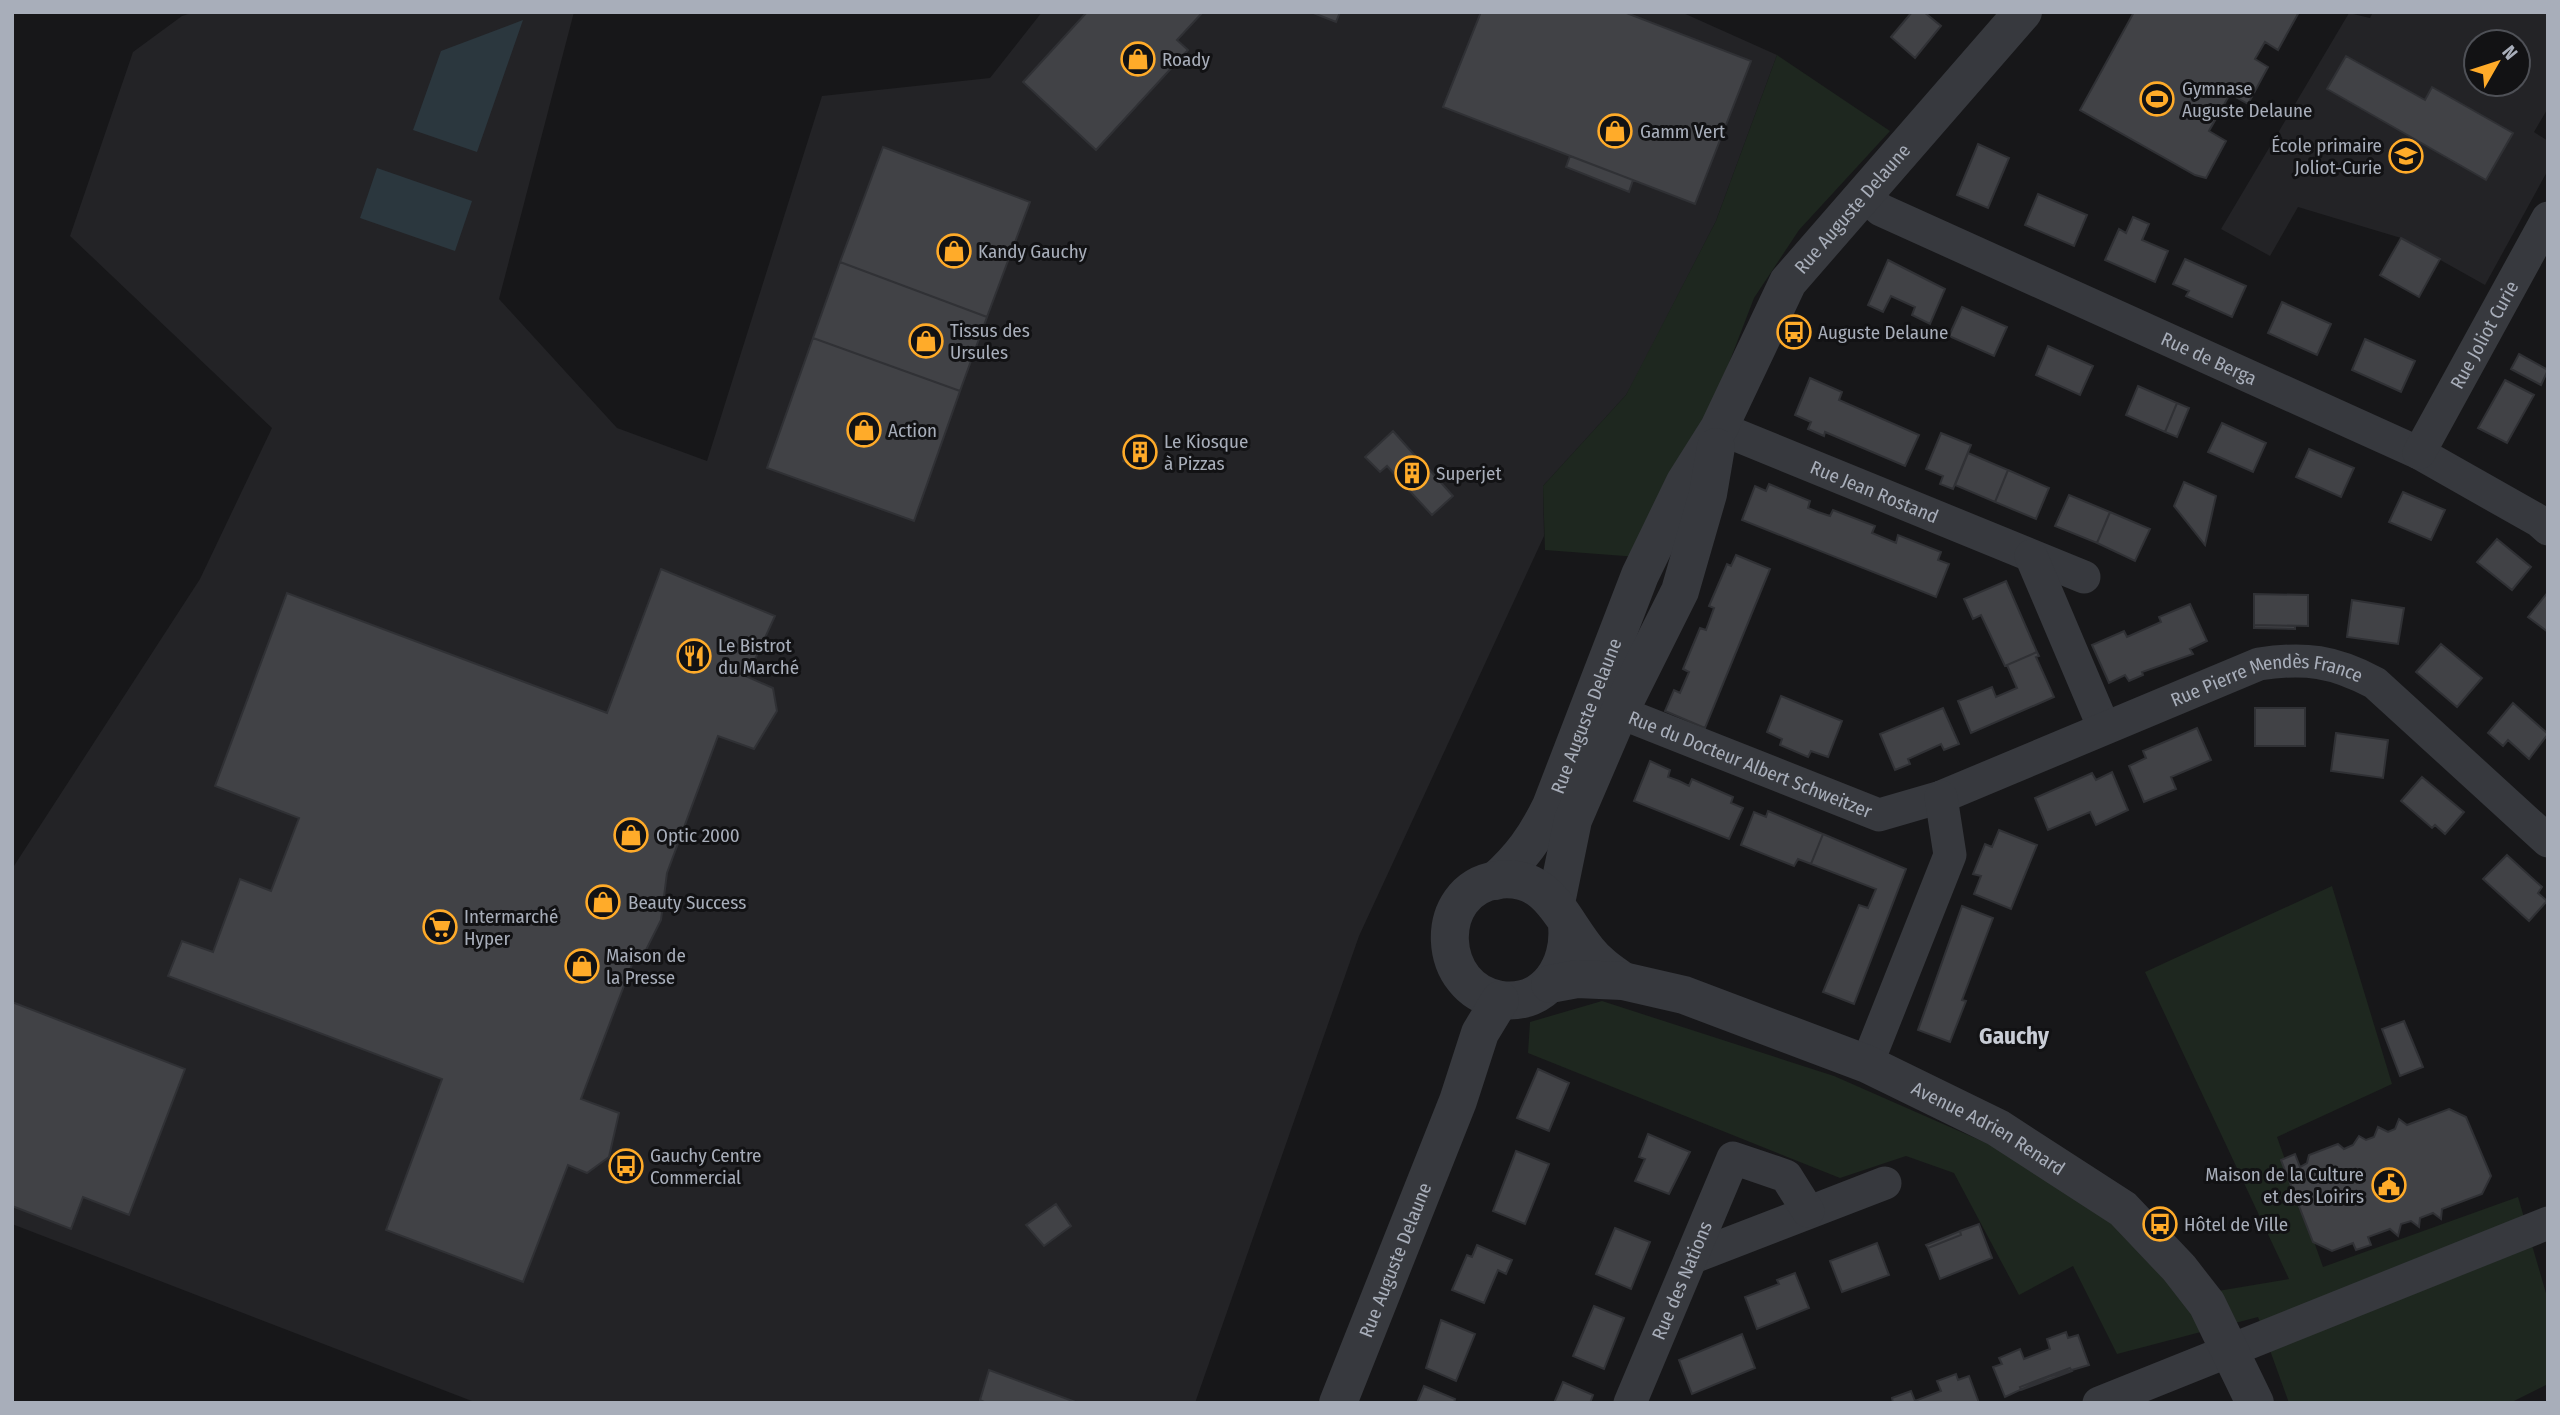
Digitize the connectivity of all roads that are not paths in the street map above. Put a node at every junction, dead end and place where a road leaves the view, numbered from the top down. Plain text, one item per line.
1 (2023, 12) edge
2 (1864, 196) junction
3 (2548, 218) edge
4 (1719, 428) junction
5 (2419, 453) junction
6 (2548, 529) edge
7 (2031, 556) junction
8 (1640, 575) junction
9 (2084, 577) dead end
10 (1680, 591) junction
11 (1606, 707) junction
12 (2104, 728) junction
13 (1941, 797) junction
14 (1907, 807) joint
15 (2548, 841) edge
16 (1495, 881) junction
17 (1562, 914) junction
18 (1623, 981) junction
19 (1550, 984) junction
20 (1500, 1000) junction
21 (1867, 1064) junction
22 (1885, 1183) dead end
23 (1808, 1211) junction
24 (2548, 1223) edge
25 (1691, 1258) junction
26 (2232, 1350) junction
27 (1338, 1403) edge
28 (1630, 1403) edge
29 (2099, 1403) edge
30 (2255, 1403) edge

1 - 2 street, Rue Auguste Delaune
2 - 4 street, Rue Auguste Delaune
2 - 5 street, Rue de Berga
3 - 5 street, Rue Joliot Curie
4 - 7 street, Rue Jean Rostand
4 - 8 street, Rue Auguste Delaune
4 - 10 street, Rue Auguste Delaune
5 - 6 street, Rue de Berga
7 - 9 street, Rue Jean Rostand
7 - 12 street
8 - 10 street
8 - 11 street, Rue Auguste Delaune
10 - 11 street, Rue Auguste Delaune
11 - 14 street, Rue du Docteur Albert Schweitzer
11 - 16 street, Rue Auguste Delaune
11 - 17 street, Rue Auguste Delaune
12 - 13 street, Rue Pierre Mendès France
12 - 15 street, Rue Pierre Mendès France
13 - 14 street, Rue Pierre Mendès France
13 - 21 street
16 - 17 street
16 - 20 street
17 - 18 street, Avenue Adrien Renard
17 - 19 street
18 - 19 street, Avenue Adrien Renard
18 - 21 street, Avenue Adrien Renard
19 - 20 street
20 - 27 street, Rue Auguste Delaune
21 - 26 street, Avenue Adrien Renard
22 - 23 street
23 - 25 street
23 - 25 street, Rue des Nations
24 - 26 street
25 - 28 street, Rue des Nations
26 - 29 street
26 - 30 street, Avenue Adrien Renard

